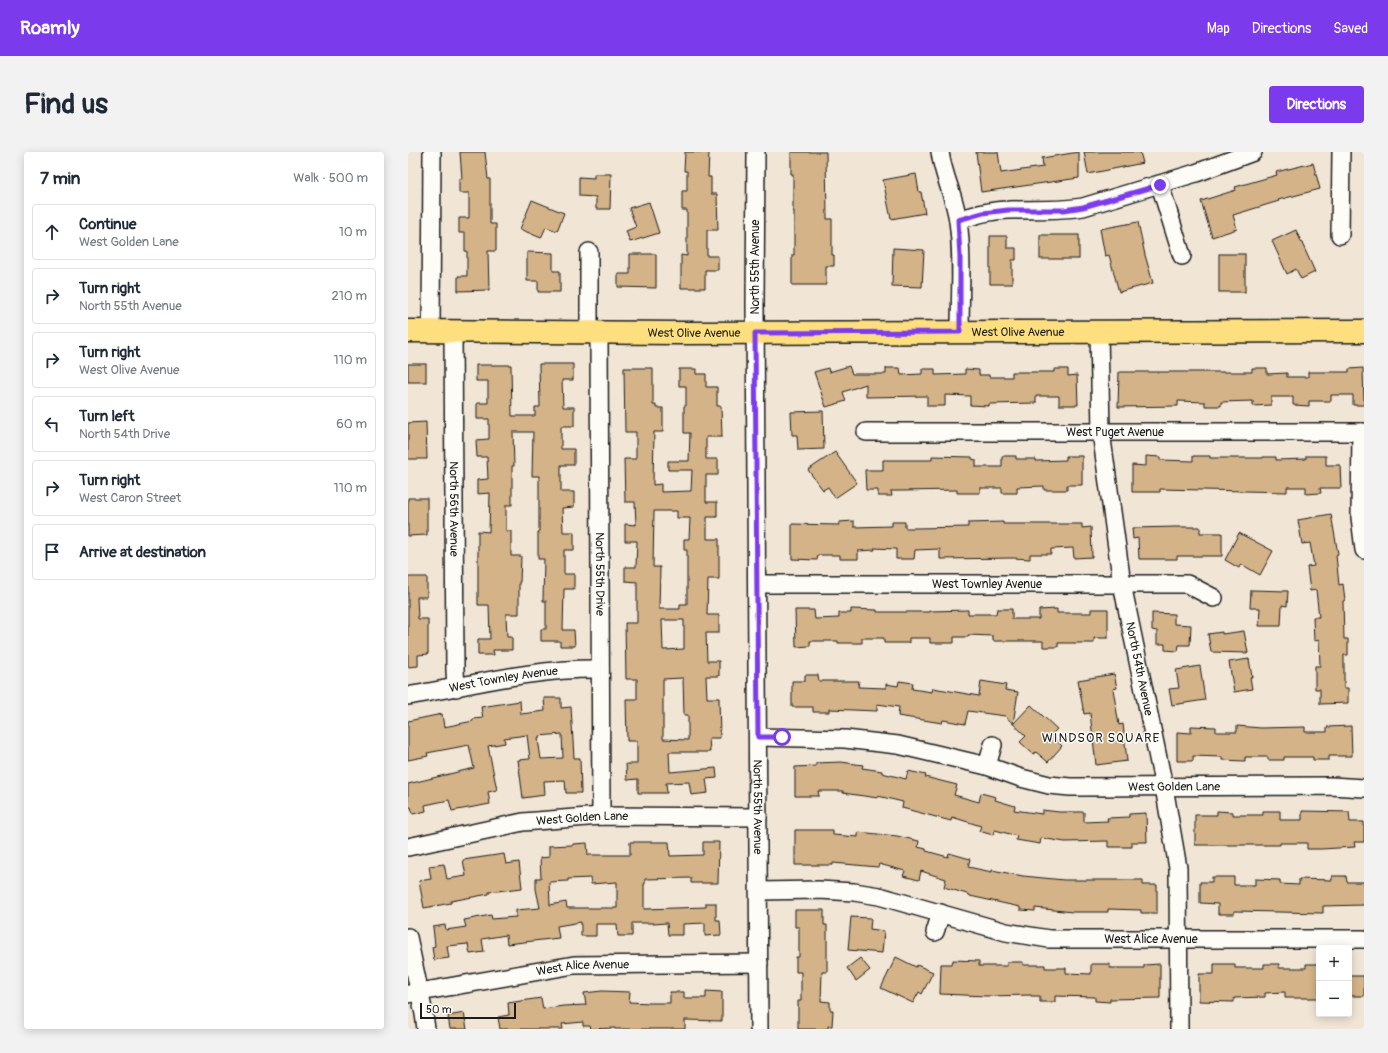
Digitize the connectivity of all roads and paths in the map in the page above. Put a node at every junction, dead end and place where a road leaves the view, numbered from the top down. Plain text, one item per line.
1 (432, 152) edge
2 (756, 152) edge
3 (940, 152) edge
4 (1253, 152) edge
5 (1341, 152) edge
6 (1160, 185) junction
7 (958, 220) junction
8 (1340, 234) dead end
9 (589, 252) dead end
10 (1182, 256) dead end
11 (408, 331) edge
12 (431, 331) junction
13 (453, 331) junction
14 (1364, 331) edge
15 (594, 332) junction
16 (960, 332) junction
17 (1099, 332) junction
18 (755, 333) junction
19 (866, 432) dead end
20 (1101, 432) junction
21 (1363, 432) edge
22 (1364, 550) edge
23 (757, 584) junction
24 (1122, 584) junction
25 (1214, 598) dead end
26 (600, 669) junction
27 (456, 688) junction
28 (408, 696) edge
29 (758, 737) junction
30 (993, 745) dead end
31 (987, 766) junction
32 (1164, 787) junction
33 (1364, 788) edge
34 (602, 816) junction
35 (758, 817) junction
36 (408, 847) edge
37 (759, 891) junction
38 (941, 913) junction
39 (934, 932) dead end
40 (408, 937) edge
41 (1179, 939) junction
42 (1364, 939) edge
43 (759, 963) junction
44 (414, 993) edge
45 (426, 1029) edge
46 (759, 1029) edge
47 (1179, 1029) edge

1 - 12 street
2 - 18 street, North 55th Avenue
3 - 7 street
4 - 6 street
5 - 8 street
6 - 7 street
6 - 10 street
7 - 16 street
9 - 15 street, North 55th Drive
11 - 12 main road, West Olive Avenue
12 - 13 main road, West Olive Avenue
13 - 15 main road, West Olive Avenue
13 - 27 street, North 56th Avenue
14 - 17 main road, West Olive Avenue
15 - 18 main road, West Olive Avenue
15 - 26 street, North 55th Drive
16 - 17 main road, West Olive Avenue
16 - 18 main road, West Olive Avenue
17 - 20 street, North 54th Avenue
18 - 23 street, North 55th Avenue
19 - 20 street, West Puget Avenue
20 - 21 street, West Puget Avenue
20 - 24 street, North 54th Avenue
21 - 22 street
23 - 24 street, West Townley Avenue
23 - 29 street, North 55th Avenue
24 - 25 street, West Townley Avenue
24 - 32 street, North 54th Avenue
26 - 27 street, West Townley Avenue
26 - 34 street, North 55th Drive
27 - 28 street, West Townley Avenue
29 - 31 street, West Golden Lane
29 - 35 street, North 55th Avenue
30 - 31 street
31 - 32 street, West Golden Lane
32 - 33 street, West Golden Lane
32 - 41 street, North 54th Avenue
34 - 35 street, West Golden Lane
34 - 36 street, West Golden Lane
35 - 37 street, North 55th Avenue
37 - 38 street, West Alice Avenue
37 - 43 street, North 55th Avenue
38 - 39 street
38 - 41 street, West Alice Avenue
40 - 44 street
41 - 42 street, West Alice Avenue
41 - 47 street, North 54th Avenue
43 - 44 street, West Alice Avenue
43 - 46 street, North 55th Avenue
44 - 45 street

